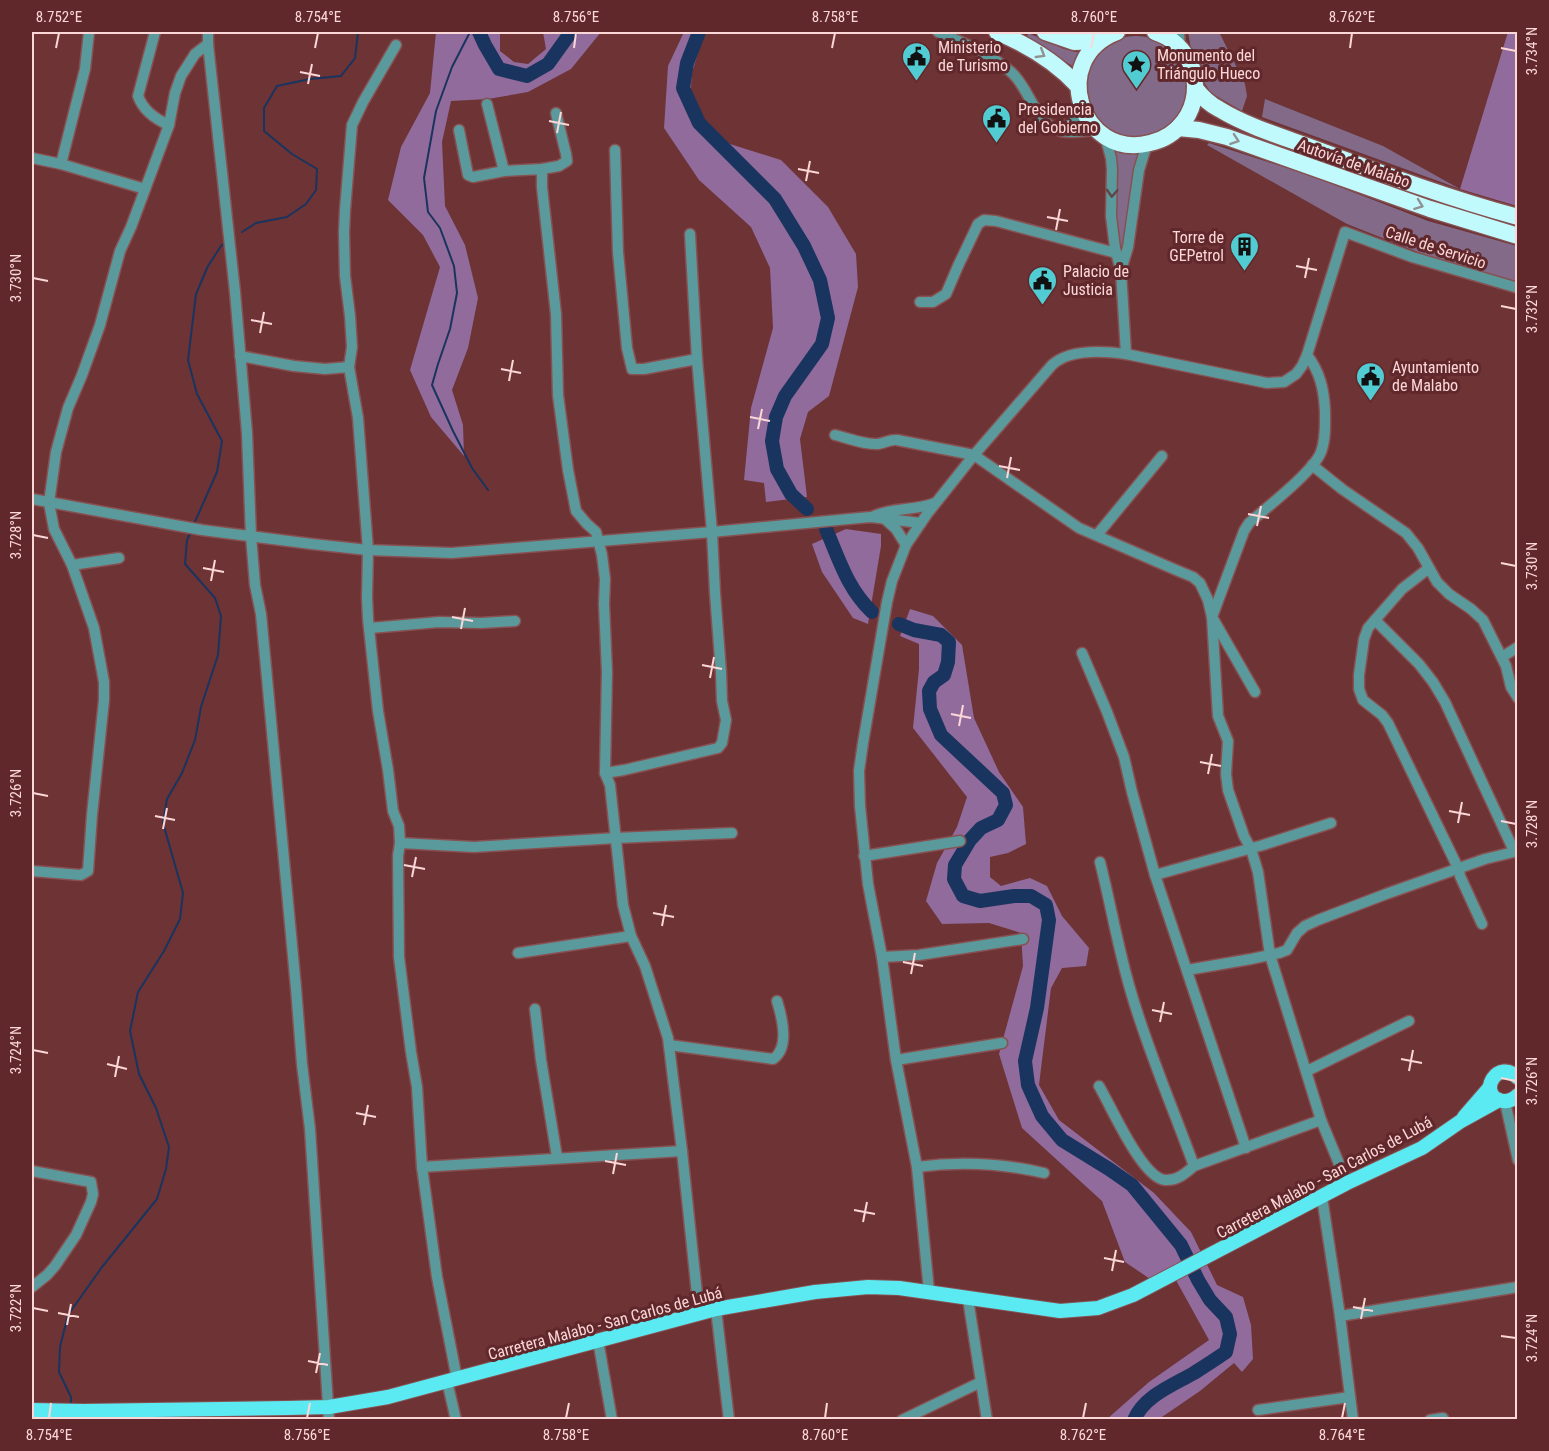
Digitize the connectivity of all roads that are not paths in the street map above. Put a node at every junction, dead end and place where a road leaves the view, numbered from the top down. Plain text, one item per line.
1 (89, 32) edge
2 (155, 32) edge
3 (208, 32) edge
4 (938, 32) edge
5 (997, 32) edge
6 (1045, 32) edge
7 (1115, 32) edge
8 (1155, 32) edge
9 (1179, 39) edge
10 (1099, 41) junction
11 (208, 44) junction
12 (396, 45) dead end
13 (1078, 86) junction
14 (1195, 88) junction
15 (487, 104) dead end
16 (1082, 109) junction
17 (556, 113) dead end
18 (169, 125) junction
19 (1178, 128) junction
20 (459, 130) dead end
21 (1061, 131) junction
22 (1101, 133) junction
23 (1147, 144) junction
24 (615, 150) dead end
25 (32, 158) edge
26 (61, 164) junction
27 (542, 169) junction
28 (504, 171) junction
29 (145, 189) junction
30 (1518, 217) edge
31 (690, 234) dead end
32 (1518, 236) edge
33 (1116, 253) junction
34 (1121, 271) junction
35 (1518, 288) edge
36 (920, 302) dead end
37 (1126, 354) junction
38 (1306, 355) junction
39 (240, 356) junction
40 (697, 359) junction
41 (349, 367) junction
42 (835, 435) dead end
43 (974, 455) junction
44 (1162, 456) dead end
45 (1312, 465) junction
46 (32, 499) edge
47 (936, 502) junction
48 (49, 503) junction
49 (903, 510) junction
50 (871, 517) junction
51 (886, 519) junction
52 (924, 519) junction
53 (712, 532) junction
54 (1097, 535) junction
55 (252, 536) junction
56 (599, 541) junction
57 (906, 545) junction
58 (368, 550) junction
59 (119, 558) dead end
60 (72, 565) junction
61 (1429, 568) junction
62 (1212, 617) junction
63 (1375, 620) junction
64 (515, 621) dead end
65 (370, 628) junction
66 (1518, 646) edge
67 (1082, 653) dead end
68 (1502, 657) junction
69 (1255, 692) dead end
70 (1518, 698) edge
71 (605, 773) junction
72 (1331, 823) dead end
73 (732, 833) dead end
74 (616, 838) junction
75 (960, 841) dead end
76 (400, 843) junction
77 (1251, 849) junction
78 (1516, 851) edge
79 (864, 856) junction
80 (1100, 862) dead end
81 (1459, 870) junction
82 (32, 871) edge
83 (1155, 875) junction
84 (1482, 924) dead end
85 (631, 936) junction
86 (1023, 939) dead end
87 (518, 953) dead end
88 (1270, 955) junction
89 (882, 957) junction
90 (1187, 970) junction
91 (777, 1001) dead end
92 (535, 1009) dead end
93 (1409, 1021) dead end
94 (1002, 1043) dead end
95 (669, 1045) junction
96 (896, 1060) junction
97 (1518, 1062) edge
98 (1307, 1071) junction
99 (1505, 1072) junction
100 (1518, 1078) edge
101 (1100, 1086) dead end
102 (1490, 1087) junction
103 (1507, 1099) edge
104 (1321, 1120) junction
105 (1461, 1120) junction
106 (1246, 1148) junction
107 (682, 1151) junction
108 (557, 1157) junction
109 (1518, 1160) edge
110 (1194, 1166) junction
111 (422, 1167) junction
112 (917, 1167) junction
113 (32, 1171) edge
114 (1044, 1173) dead end
115 (1347, 1183) junction
116 (1322, 1197) junction
117 (32, 1287) edge
118 (1518, 1287) edge
119 (929, 1291) junction
120 (968, 1299) junction
121 (716, 1309) junction
122 (699, 1313) junction
123 (1340, 1316) junction
124 (598, 1340) junction
125 (452, 1380) junction
126 (981, 1382) junction
127 (1350, 1397) junction
128 (32, 1410) edge
129 (1258, 1410) dead end
130 (329, 1413) edge
131 (200, 1414) edge
132 (1443, 1418) dead end
133 (456, 1419) edge
134 (612, 1419) edge
135 (729, 1419) edge
136 (902, 1419) edge
137 (987, 1419) edge
138 (1353, 1419) edge
139 (1430, 1419) edge

1 - 26 street
2 - 18 street
3 - 11 street
4 - 21 street
5 -> 13 highway
6 - 10 highway
7 - 10 highway
8 - 9 highway
9 - 14 highway
10 - 13 highway
11 - 18 street
11 - 39 street
12 - 41 street
13 - 16 highway
14 - 19 highway
14 - 30 highway, Autovía de Malabo
15 - 28 street
16 - 21 street
16 - 22 highway
17 - 27 street
18 - 29 street
19 - 23 highway
19 -> 32 highway, Autovía de Malabo
20 - 28 street
21 - 22 street
22 - 23 highway
22 -> 33 street
23 - 34 street
24 - 40 street
25 - 26 street
26 - 29 street
27 - 28 street
27 - 56 street
29 - 48 street
31 - 40 street
33 - 34 street
33 - 36 street
34 - 37 street
35 - 38 street, Calle de Servicio
37 - 38 street
37 - 43 street
38 - 45 street
39 - 41 street
39 - 55 street
40 - 53 street
41 - 58 street
42 - 43 street
43 - 47 street
43 - 54 street
44 - 54 street
45 - 61 street
45 - 62 street
46 - 48 street
47 - 49 street
47 - 52 street
48 - 55 street
48 - 60 street
49 - 50 street
49 - 52 street
50 - 51 street
50 - 53 street
51 - 52 street
51 - 57 street
52 - 57 street
53 - 56 street
53 - 71 street
54 - 62 street
55 - 58 street
55 - 130 street
56 - 58 street
56 - 71 street
57 - 79 street
58 - 65 street
59 - 60 street
60 - 82 street
61 - 63 street
61 - 68 street
62 - 69 street
62 - 77 street
63 - 78 street
63 - 81 street
64 - 65 street
65 - 76 street
66 - 68 street
67 - 83 street
68 - 70 street
71 - 74 street
72 - 77 street
73 - 74 street
74 - 76 street
74 - 85 street
75 - 79 street
76 - 111 street
77 - 83 street
77 - 88 street
78 - 81 street
79 - 89 street
80 - 110 street
81 - 84 street
81 - 88 street
83 - 90 street
85 - 87 street
85 - 95 street
86 - 89 street
88 - 90 street
88 - 98 street
89 - 96 street
90 - 106 street
91 - 95 street
92 - 108 street
93 - 98 street
94 - 96 street
95 - 107 street
96 - 112 street
97 - 99 main road
98 - 104 street
99 - 100 main road
99 - 102 main road, Carretera Malabo - San Carlos de Lubá
101 - 110 street
102 - 103 main road
102 - 105 main road, Carretera Malabo - San Carlos de Lubá
103 - 105 main road, Carretera Malabo - San Carlos de Lubá
103 - 109 street
104 - 106 street
104 - 115 street
105 - 115 main road, Carretera Malabo - San Carlos de Lubá
106 - 110 street
107 - 108 street
107 - 122 street
108 - 111 street
111 - 125 street
112 - 114 street
112 - 119 street
113 - 117 street
115 - 116 main road, Carretera Malabo - San Carlos de Lubá
116 - 120 main road, Carretera Malabo - San Carlos de Lubá
116 - 123 street
118 - 123 street
119 - 120 main road, Carretera Malabo - San Carlos de Lubá
119 - 121 main road, Carretera Malabo - San Carlos de Lubá
120 - 126 street
121 - 122 main road, Carretera Malabo - San Carlos de Lubá
121 - 135 street
122 - 124 main road, Carretera Malabo - San Carlos de Lubá
123 - 127 street
124 - 125 main road, Carretera Malabo - San Carlos de Lubá
124 - 134 street
125 - 130 main road, Carretera Malabo - San Carlos de Lubá
125 - 133 street
126 - 136 street
126 - 137 street
127 - 129 street
127 - 138 street
128 - 131 main road, Carretera Malabo - San Carlos de Lubá
130 - 131 main road, Carretera Malabo - San Carlos de Lubá
132 - 139 street

